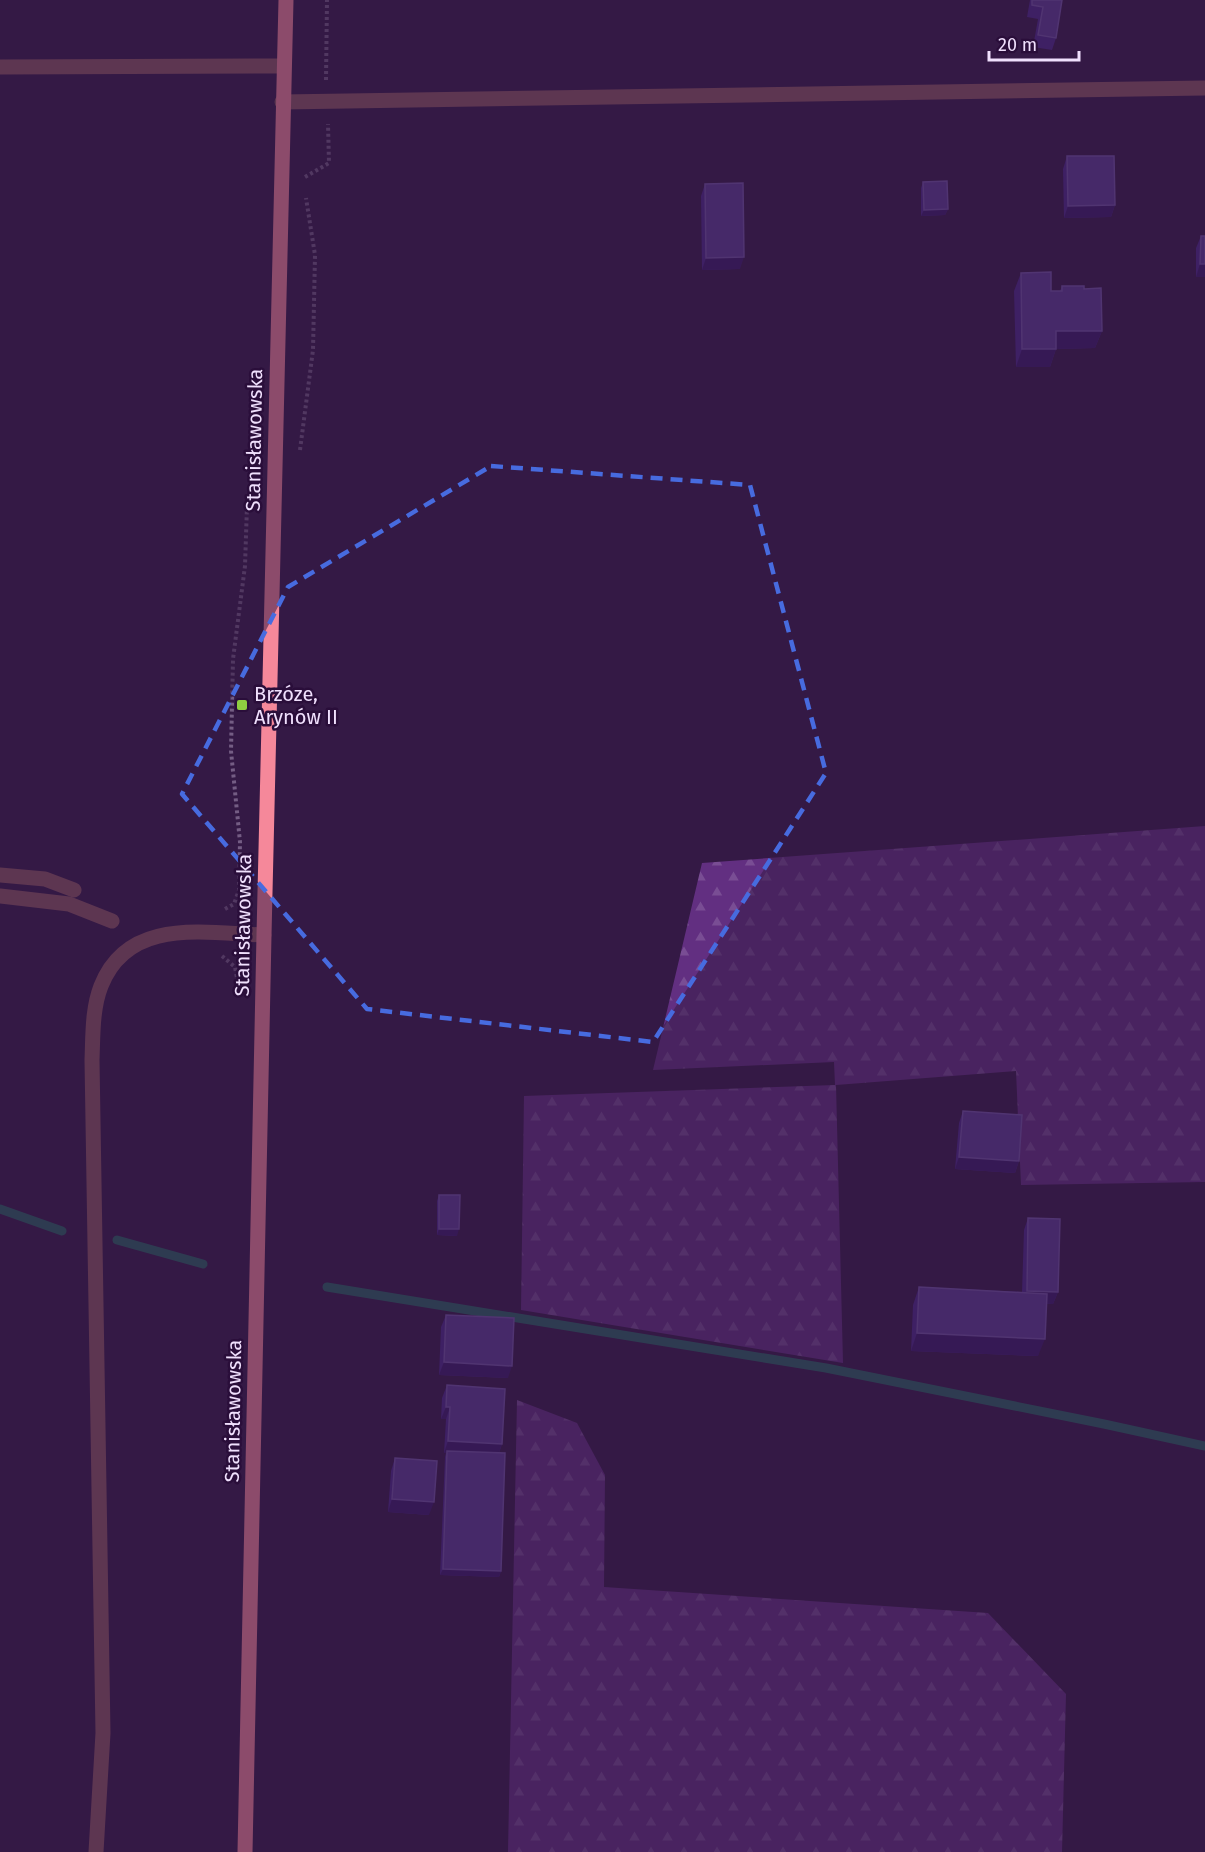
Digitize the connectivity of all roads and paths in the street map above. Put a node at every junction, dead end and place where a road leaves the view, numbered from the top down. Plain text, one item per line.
1 (286, 0) edge
2 (327, 0) edge
3 (284, 66) junction
4 (0, 67) edge
5 (1205, 88) edge
6 (325, 101) junction
7 (282, 102) junction
8 (303, 178) dead end
9 (305, 189) dead end
10 (300, 461) dead end
11 (273, 505) junction
12 (0, 876) edge
13 (74, 890) dead end
14 (0, 896) edge
15 (112, 921) dead end
16 (210, 933) junction
17 (264, 935) junction
18 (238, 984) dead end
19 (96, 1852) edge
20 (245, 1852) edge

1 - 3 main road, Stanisławowska
2 - 6 path
3 - 4 street
3 - 7 main road, Stanisławowska
5 - 6 street
6 - 7 street
6 - 8 path
7 - 11 main road, Stanisławowska
9 - 10 path
11 - 16 path
11 - 17 main road, Stanisławowska
12 - 13 street
14 - 15 street
16 - 17 street
16 - 18 path
16 - 19 street
17 - 20 main road, Stanisławowska

